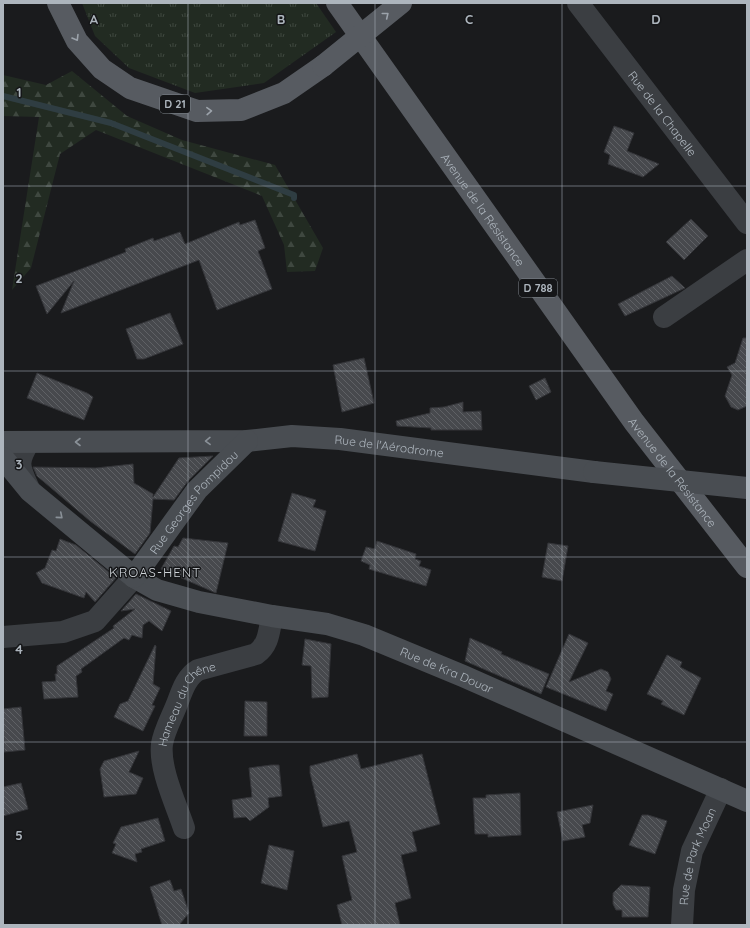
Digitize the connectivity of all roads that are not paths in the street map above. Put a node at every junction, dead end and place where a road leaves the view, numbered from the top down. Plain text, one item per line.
1 (58, 3) edge
2 (337, 3) edge
3 (401, 3) edge
4 (578, 3) edge
5 (747, 223) edge
6 (747, 260) edge
7 (664, 317) dead end
8 (247, 441) junction
9 (3, 442) edge
10 (29, 442) junction
11 (3, 458) edge
12 (747, 488) edge
13 (30, 491) junction
14 (747, 567) edge
15 (134, 577) junction
16 (272, 616) junction
17 (3, 637) edge
18 (721, 789) junction
19 (747, 801) edge
20 (184, 828) dead end
21 (682, 925) edge

1 -> 3 main road, D 21, bridge
2 - 14 main road, Avenue de la Résistance / D 788
4 - 5 street, Rue de la Chapelle
6 - 7 street
8 -> 10 street, Rue de l'Aérodrome
8 - 12 street, Rue de l'Aérodrome, bridge
8 - 15 street, Rue Georges Pompidou
9 - 10 street, Rue de l'Aérodrome
10 - 13 street
11 - 13 street
13 -> 15 street
15 - 16 street, Rue de Kra Douar
15 - 17 street
16 - 18 street, Rue de Kra Douar
16 - 20 street, Hameau du Chêne
18 - 19 street, Rue de Kra Douar
18 - 21 street, Rue de Park Moan

